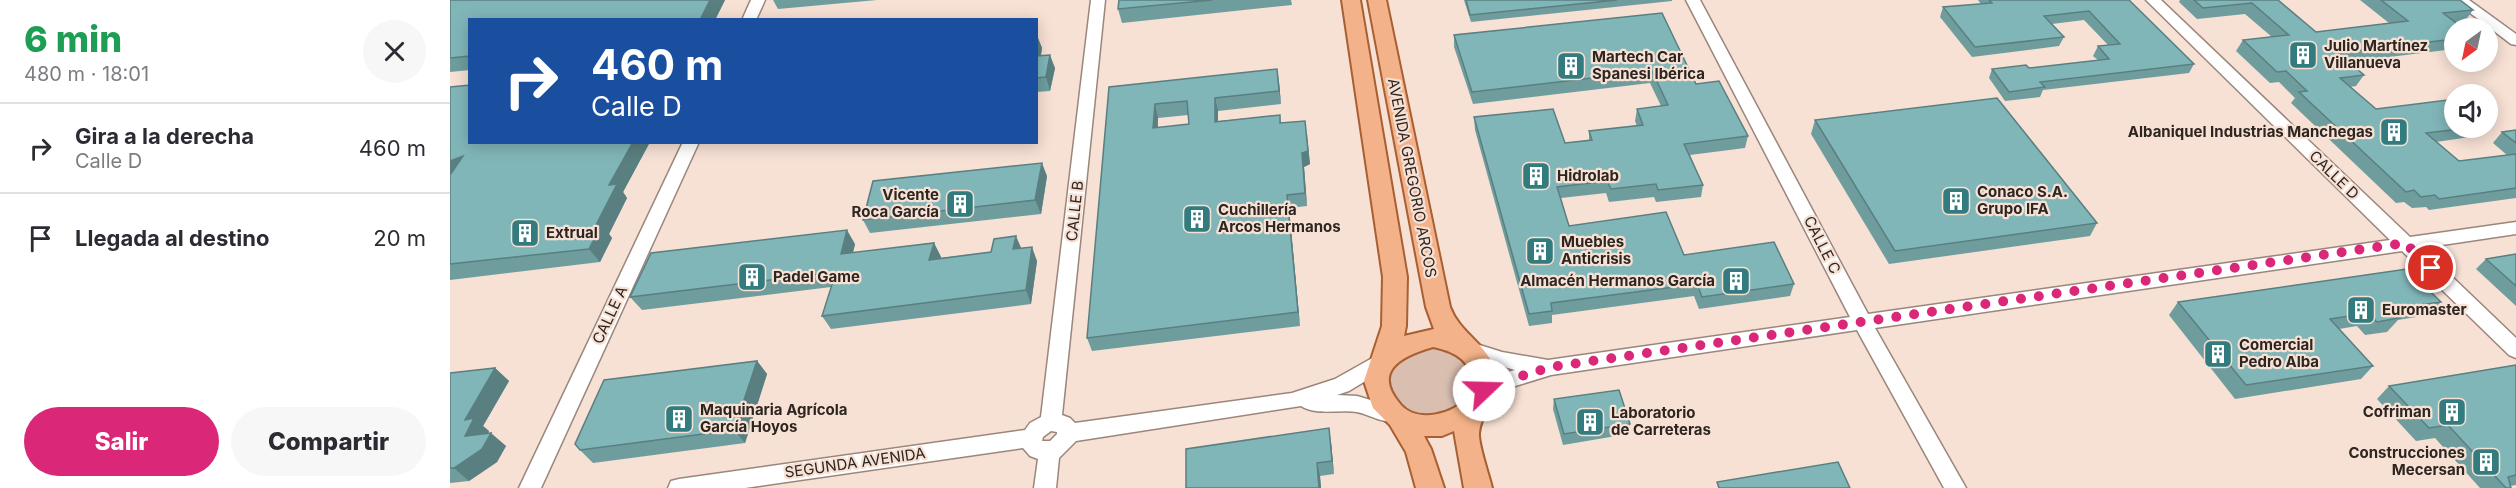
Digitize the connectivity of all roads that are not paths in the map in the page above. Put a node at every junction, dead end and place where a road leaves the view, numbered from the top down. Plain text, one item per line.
1 (758, 0) edge
2 (1098, 0) edge
3 (1351, 0) edge
4 (1377, 0) edge
5 (1693, 0) edge
6 (2153, 0) edge
7 (2460, 0) edge
8 (750, 18) edge
9 (2516, 41) edge
10 (690, 144) edge
11 (2516, 228) edge
12 (2405, 243) junction
13 (1863, 323) junction
14 (1468, 349) junction
15 (2516, 350) edge
16 (1385, 359) junction
17 (1551, 367) junction
18 (1478, 401) junction
19 (1292, 402) junction
20 (1395, 417) junction
21 (1060, 427) junction
22 (1031, 438) junction
23 (1049, 452) junction
24 (530, 488) edge
25 (679, 488) edge
26 (1045, 488) edge
27 (1430, 488) edge
28 (1478, 488) edge
29 (1955, 488) edge

1 - 8 street
2 - 21 street, CALLE B
3 - 16 main road, AVENIDA GREGORIO ARCOS
4 - 14 main road, AVENIDA GREGORIO ARCOS
5 - 13 street, CALLE C
6 - 12 street, CALLE D
7 - 9 street
10 - 24 street, CALLE A
11 - 12 street
12 - 13 street
12 - 15 street, CALLE D
13 - 17 street
13 - 29 street, CALLE C
14 - 16 main road
14 - 17 street
14 - 18 main road
16 - 19 street
16 - 20 main road
17 - 18 street
18 - 20 main road
18 - 28 main road
19 - 20 street
19 - 21 street
20 - 27 main road
21 - 22 street
21 - 23 street
22 - 23 street
22 - 25 street, SEGUNDA AVENIDA
23 - 26 street

